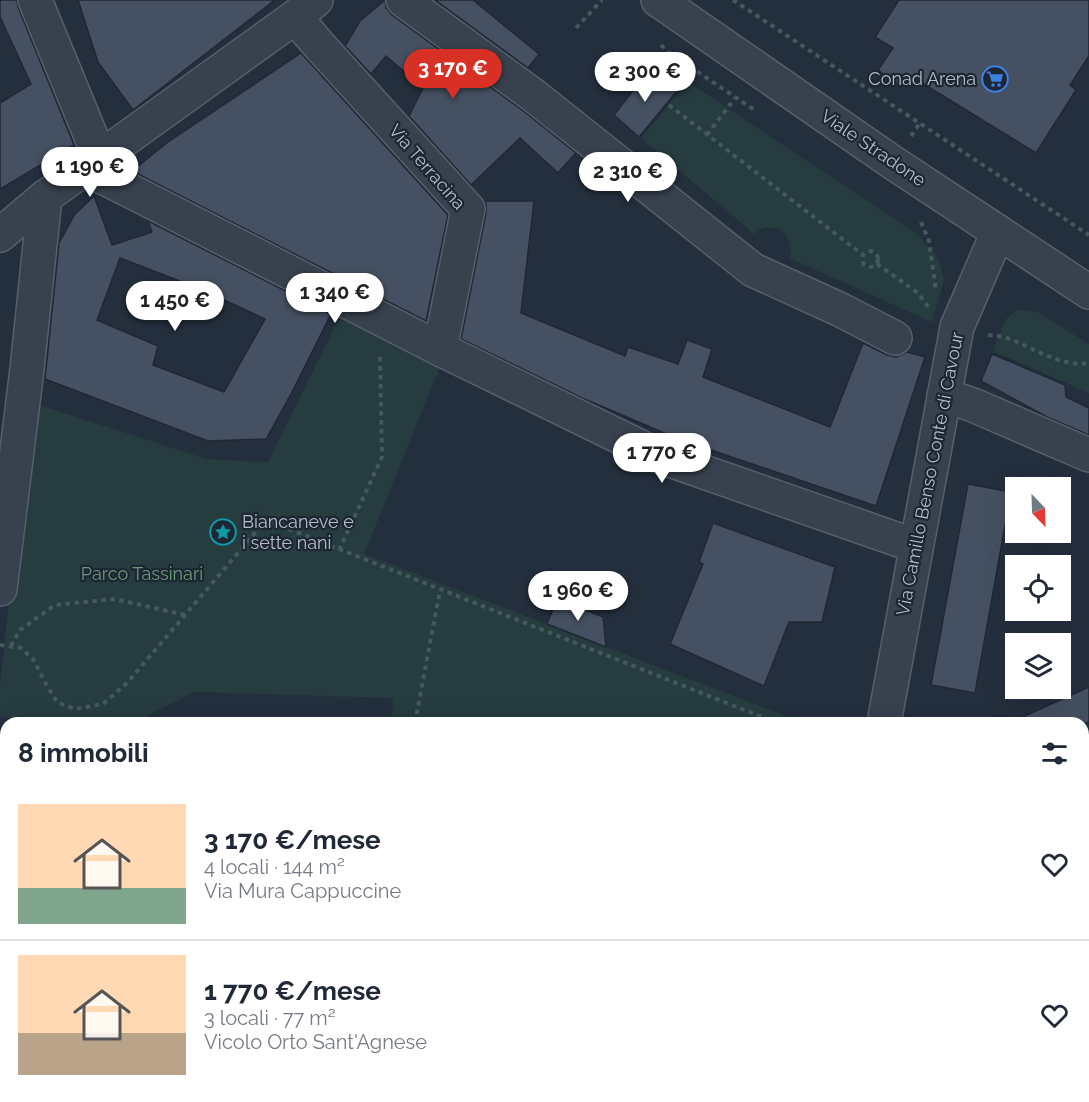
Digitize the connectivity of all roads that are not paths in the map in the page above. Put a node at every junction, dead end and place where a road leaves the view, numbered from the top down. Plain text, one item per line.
1 (35, 0) edge
2 (403, 0) edge
3 (658, 0) edge
4 (306, 8) edge
5 (93, 163) junction
6 (45, 197) junction
7 (998, 232) junction
8 (0, 235) edge
9 (1089, 292) edge
10 (895, 338) dead end
11 (440, 349) junction
12 (944, 395) junction
13 (1089, 455) edge
14 (916, 546) junction
15 (0, 589) edge
16 (885, 717) edge

1 - 5 street
2 - 10 street
3 - 7 street, Viale Stradone
4 - 5 street
4 - 11 street, Via Terracina
5 - 6 street
5 - 11 street
6 - 8 street
6 - 15 street
7 - 9 street, Viale Stradone
7 - 12 street, Via Camillo Benso Conte di Cavour
11 - 14 street
12 - 13 street
12 - 14 street, Via Camillo Benso Conte di Cavour
14 - 16 street, Via Camillo Benso Conte di Cavour

